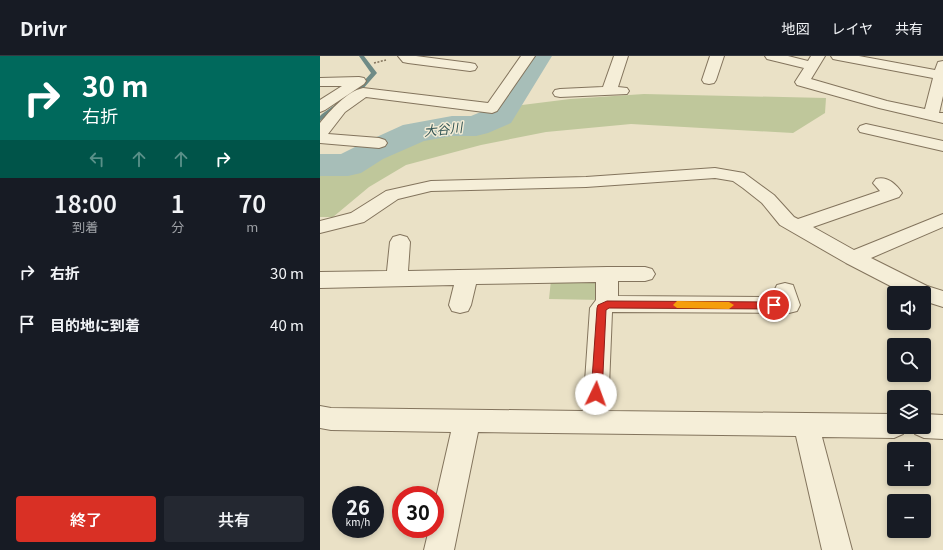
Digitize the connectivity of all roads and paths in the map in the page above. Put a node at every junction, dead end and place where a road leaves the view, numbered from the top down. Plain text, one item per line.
1 (405, 56) edge
2 (528, 56) edge
3 (621, 56) edge
4 (717, 56) edge
5 (772, 56) edge
6 (838, 56) edge
7 (448, 60) edge
8 (815, 61) edge
9 (470, 66) dead end
10 (942, 72) edge
11 (709, 80) dead end
12 (320, 82) edge
13 (560, 93) dead end
14 (320, 108) edge
15 (340, 109) junction
16 (937, 116) edge
17 (866, 129) dead end
18 (320, 133) edge
19 (320, 138) edge
20 (379, 143) dead end
21 (943, 146) edge
22 (882, 183) dead end
23 (943, 220) edge
24 (796, 226) junction
25 (320, 227) edge
26 (400, 242) dead end
27 (853, 258) junction
28 (607, 274) junction
29 (645, 274) dead end
30 (466, 277) junction
31 (397, 279) junction
32 (320, 280) edge
33 (909, 286) edge
34 (785, 291) dead end
35 (931, 295) edge
36 (943, 299) edge
37 (607, 304) junction
38 (460, 305) dead end
39 (320, 417) edge
40 (467, 421) junction
41 (595, 422) junction
42 (806, 425) junction
43 (887, 426) edge
44 (931, 426) edge
45 (943, 426) edge
46 (439, 550) edge
47 (837, 550) edge

1 - 7 street
2 - 15 street
3 - 13 street
4 - 11 street
5 - 8 street
6 - 10 street
7 - 9 street
8 - 16 street
10 - 16 street
12 - 14 street
14 - 15 street
15 - 18 street
17 - 21 street
19 - 20 street
22 - 24 street
23 - 27 street
24 - 25 street
24 - 27 street
26 - 31 street
27 - 33 street
28 - 29 street
28 - 30 street
28 - 37 street
30 - 31 street
30 - 38 street
31 - 32 street
34 - 37 street
35 - 36 street
37 - 41 street
39 - 40 street
40 - 41 street
40 - 46 street
41 - 42 street
42 - 43 street
42 - 47 street
44 - 45 street

